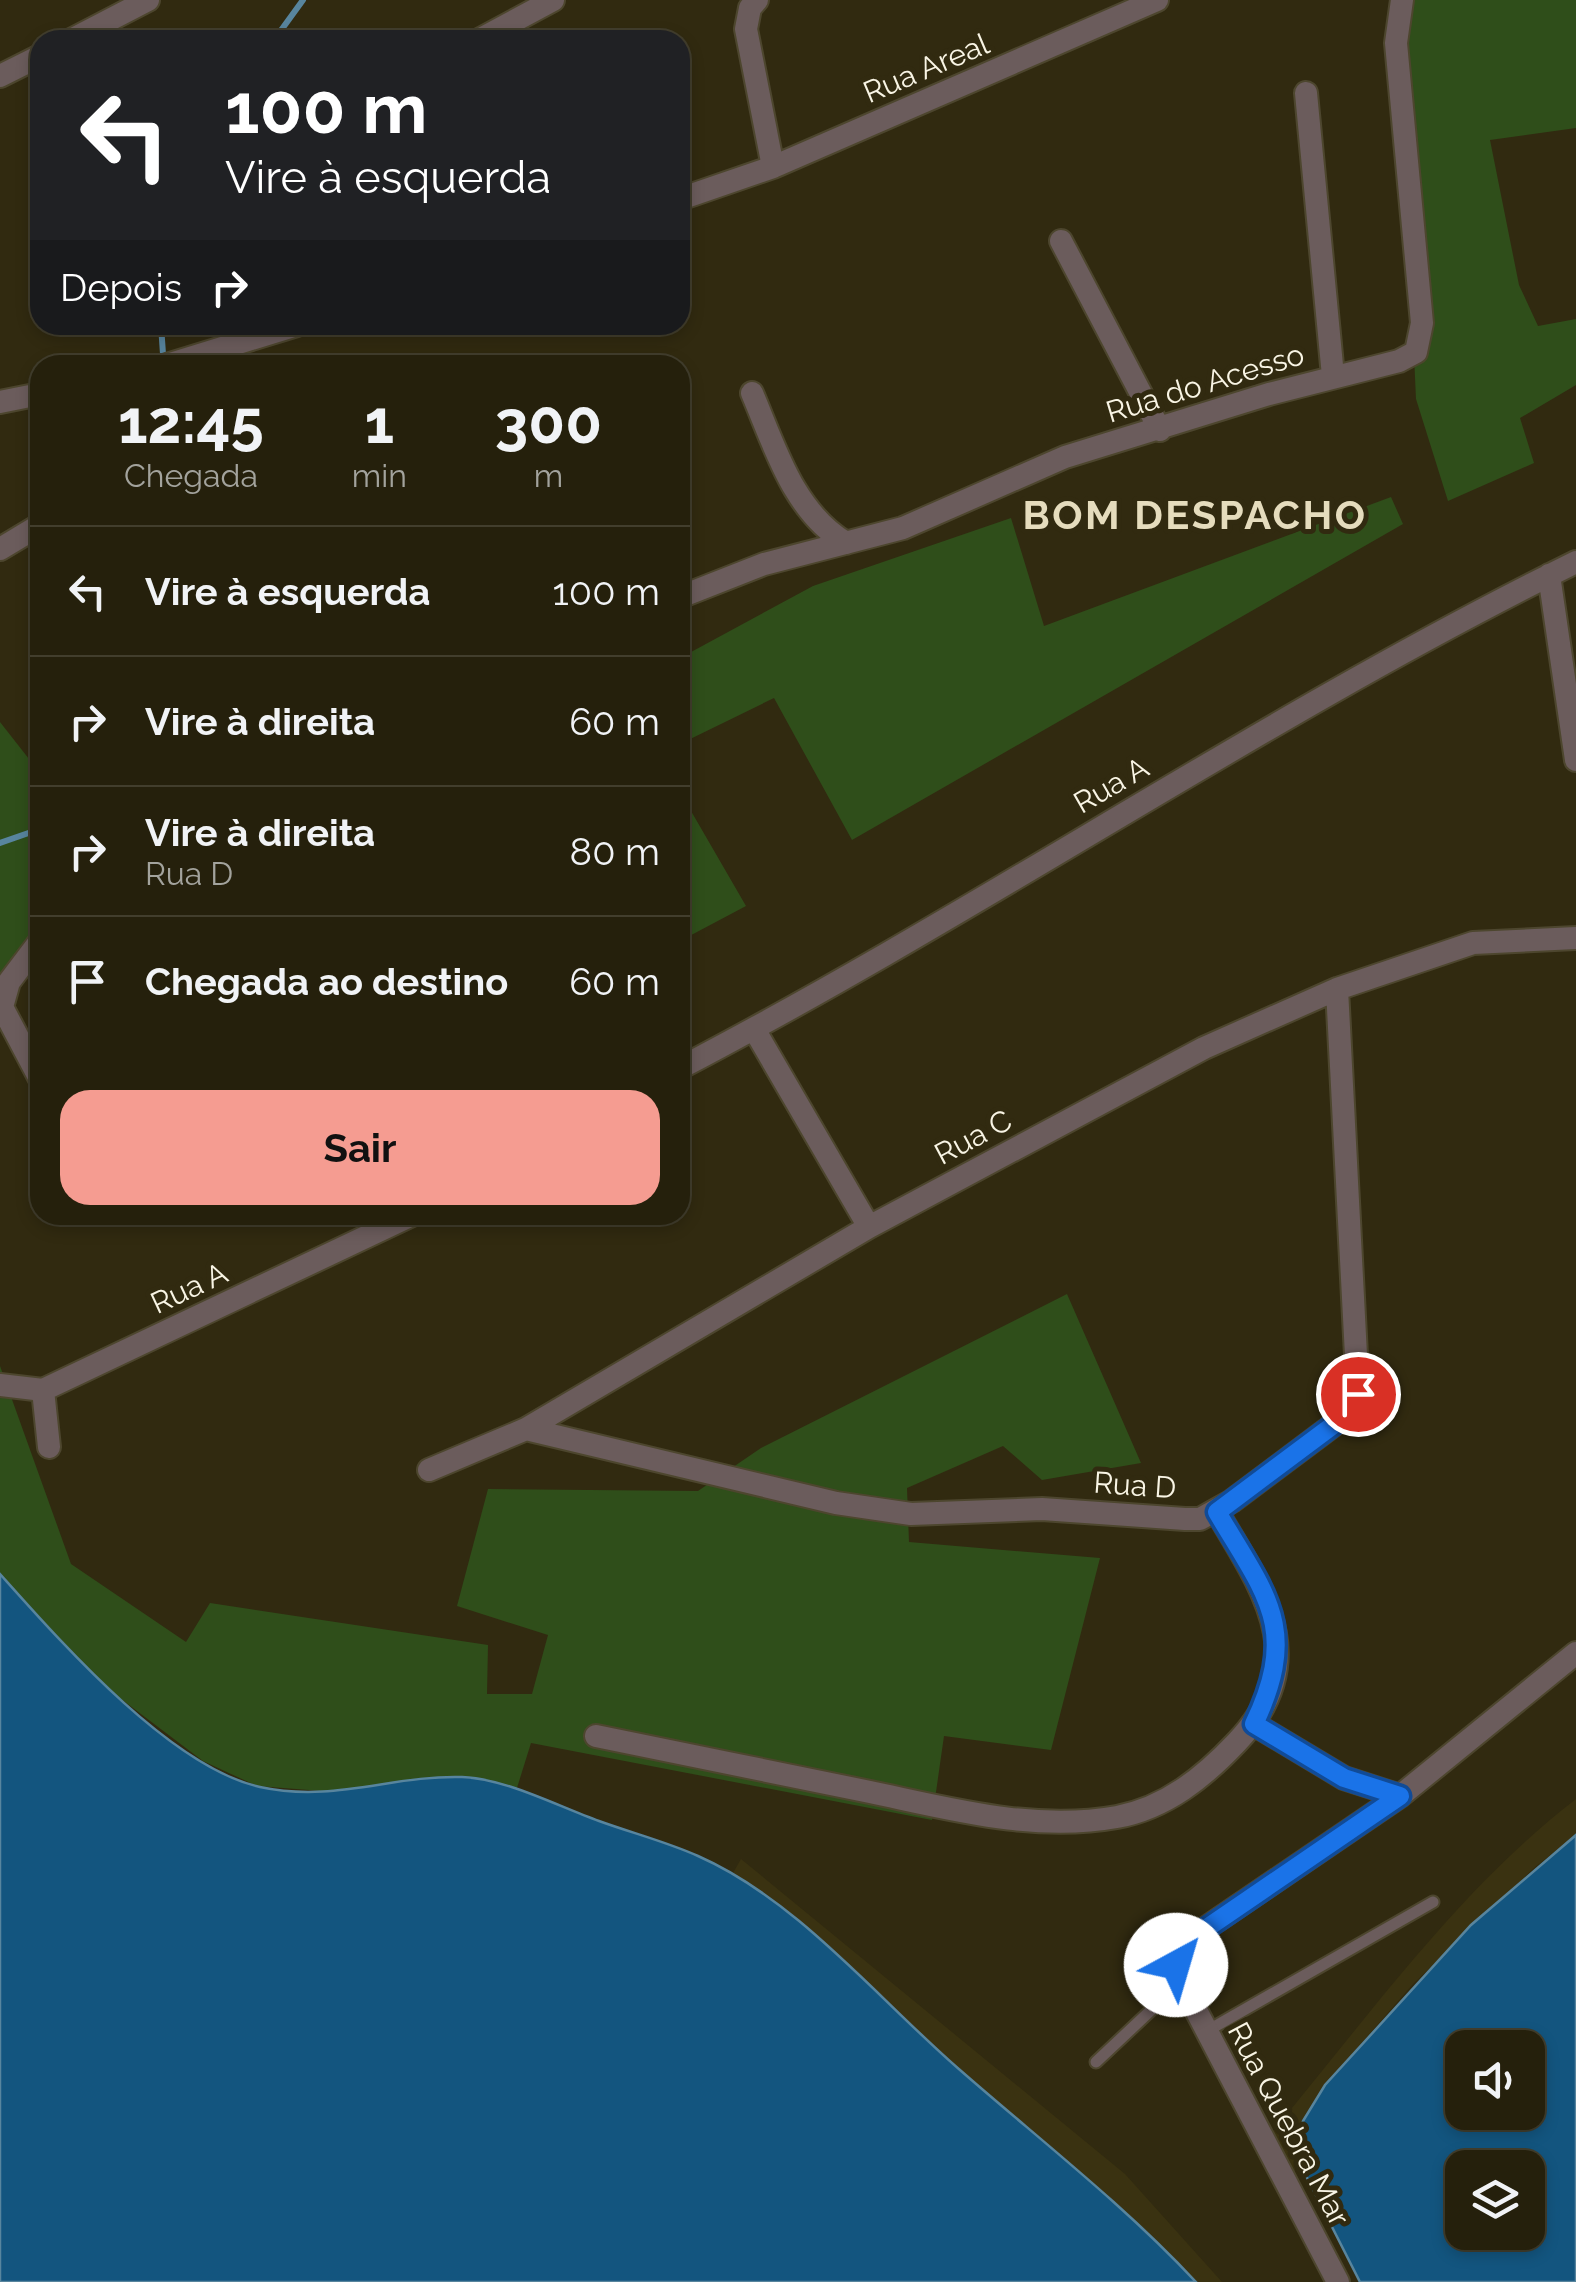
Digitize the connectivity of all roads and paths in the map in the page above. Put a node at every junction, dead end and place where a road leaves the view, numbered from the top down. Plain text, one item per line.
1 (148, 0) edge
2 (553, 0) edge
3 (758, 0) edge
4 (1157, 0) edge
5 (1402, 0) edge
6 (90, 30) edge
7 (498, 30) edge
8 (30, 61) edge
9 (0, 76) edge
10 (1306, 94) dead end
11 (773, 167) junction
12 (690, 196) edge
13 (1061, 241) dead end
14 (241, 335) edge
15 (191, 355) edge
16 (1333, 376) junction
17 (752, 393) dead end
18 (30, 396) edge
19 (0, 402) edge
20 (1160, 430) junction
21 (30, 531) edge
22 (846, 543) junction
23 (0, 549) edge
24 (1576, 562) edge
25 (1549, 575) junction
26 (690, 593) edge
27 (1576, 760) edge
28 (1576, 938) edge
29 (30, 954) edge
30 (30, 969) edge
31 (13, 975) junction
32 (1337, 990) junction
33 (2, 1008) edge
34 (754, 1029) junction
35 (30, 1060) edge
36 (690, 1063) edge
37 (391, 1225) edge
38 (869, 1227) junction
39 (0, 1385) edge
40 (43, 1390) junction
41 (526, 1429) junction
42 (49, 1447) dead end
43 (429, 1470) dead end
44 (1217, 1512) junction
45 (1576, 1653) edge
46 (1254, 1724) junction
47 (596, 1736) dead end
48 (1400, 1796) junction
49 (1433, 1902) dead end
50 (1182, 1982) junction
51 (1207, 2031) junction
52 (1096, 2062) dead end
53 (1338, 2282) edge

1 - 6 street
2 - 7 street
3 - 11 street
4 - 11 street, Rua Areal
5 - 16 street, Rua do Acesso
8 - 9 street
10 - 16 street
11 - 12 street, Rua Areal
13 - 20 street
14 - 15 street
16 - 20 street, Rua do Acesso
17 - 22 street
18 - 19 street
20 - 22 street, Rua do Acesso
21 - 23 street
22 - 26 street, Rua do Acesso
24 - 25 street, Rua A
25 - 27 street
25 - 34 street, Rua A
28 - 32 street, Rua C
29 - 31 street
30 - 31 street
31 - 33 street
32 - 38 street, Rua C
32 - 44 street, Rua D
33 - 35 street
34 - 36 street, Rua A
34 - 38 street
37 - 40 street, Rua A
38 - 41 street, Rua C
39 - 40 street
40 - 42 street
41 - 43 street, Rua C
41 - 44 street, Rua D
44 - 46 street
45 - 48 street
46 - 47 street
46 - 48 street
48 - 50 street
49 - 51 lane
50 - 51 street, Rua Quebra Mar
50 - 52 lane
51 - 53 street, Rua Quebra Mar

